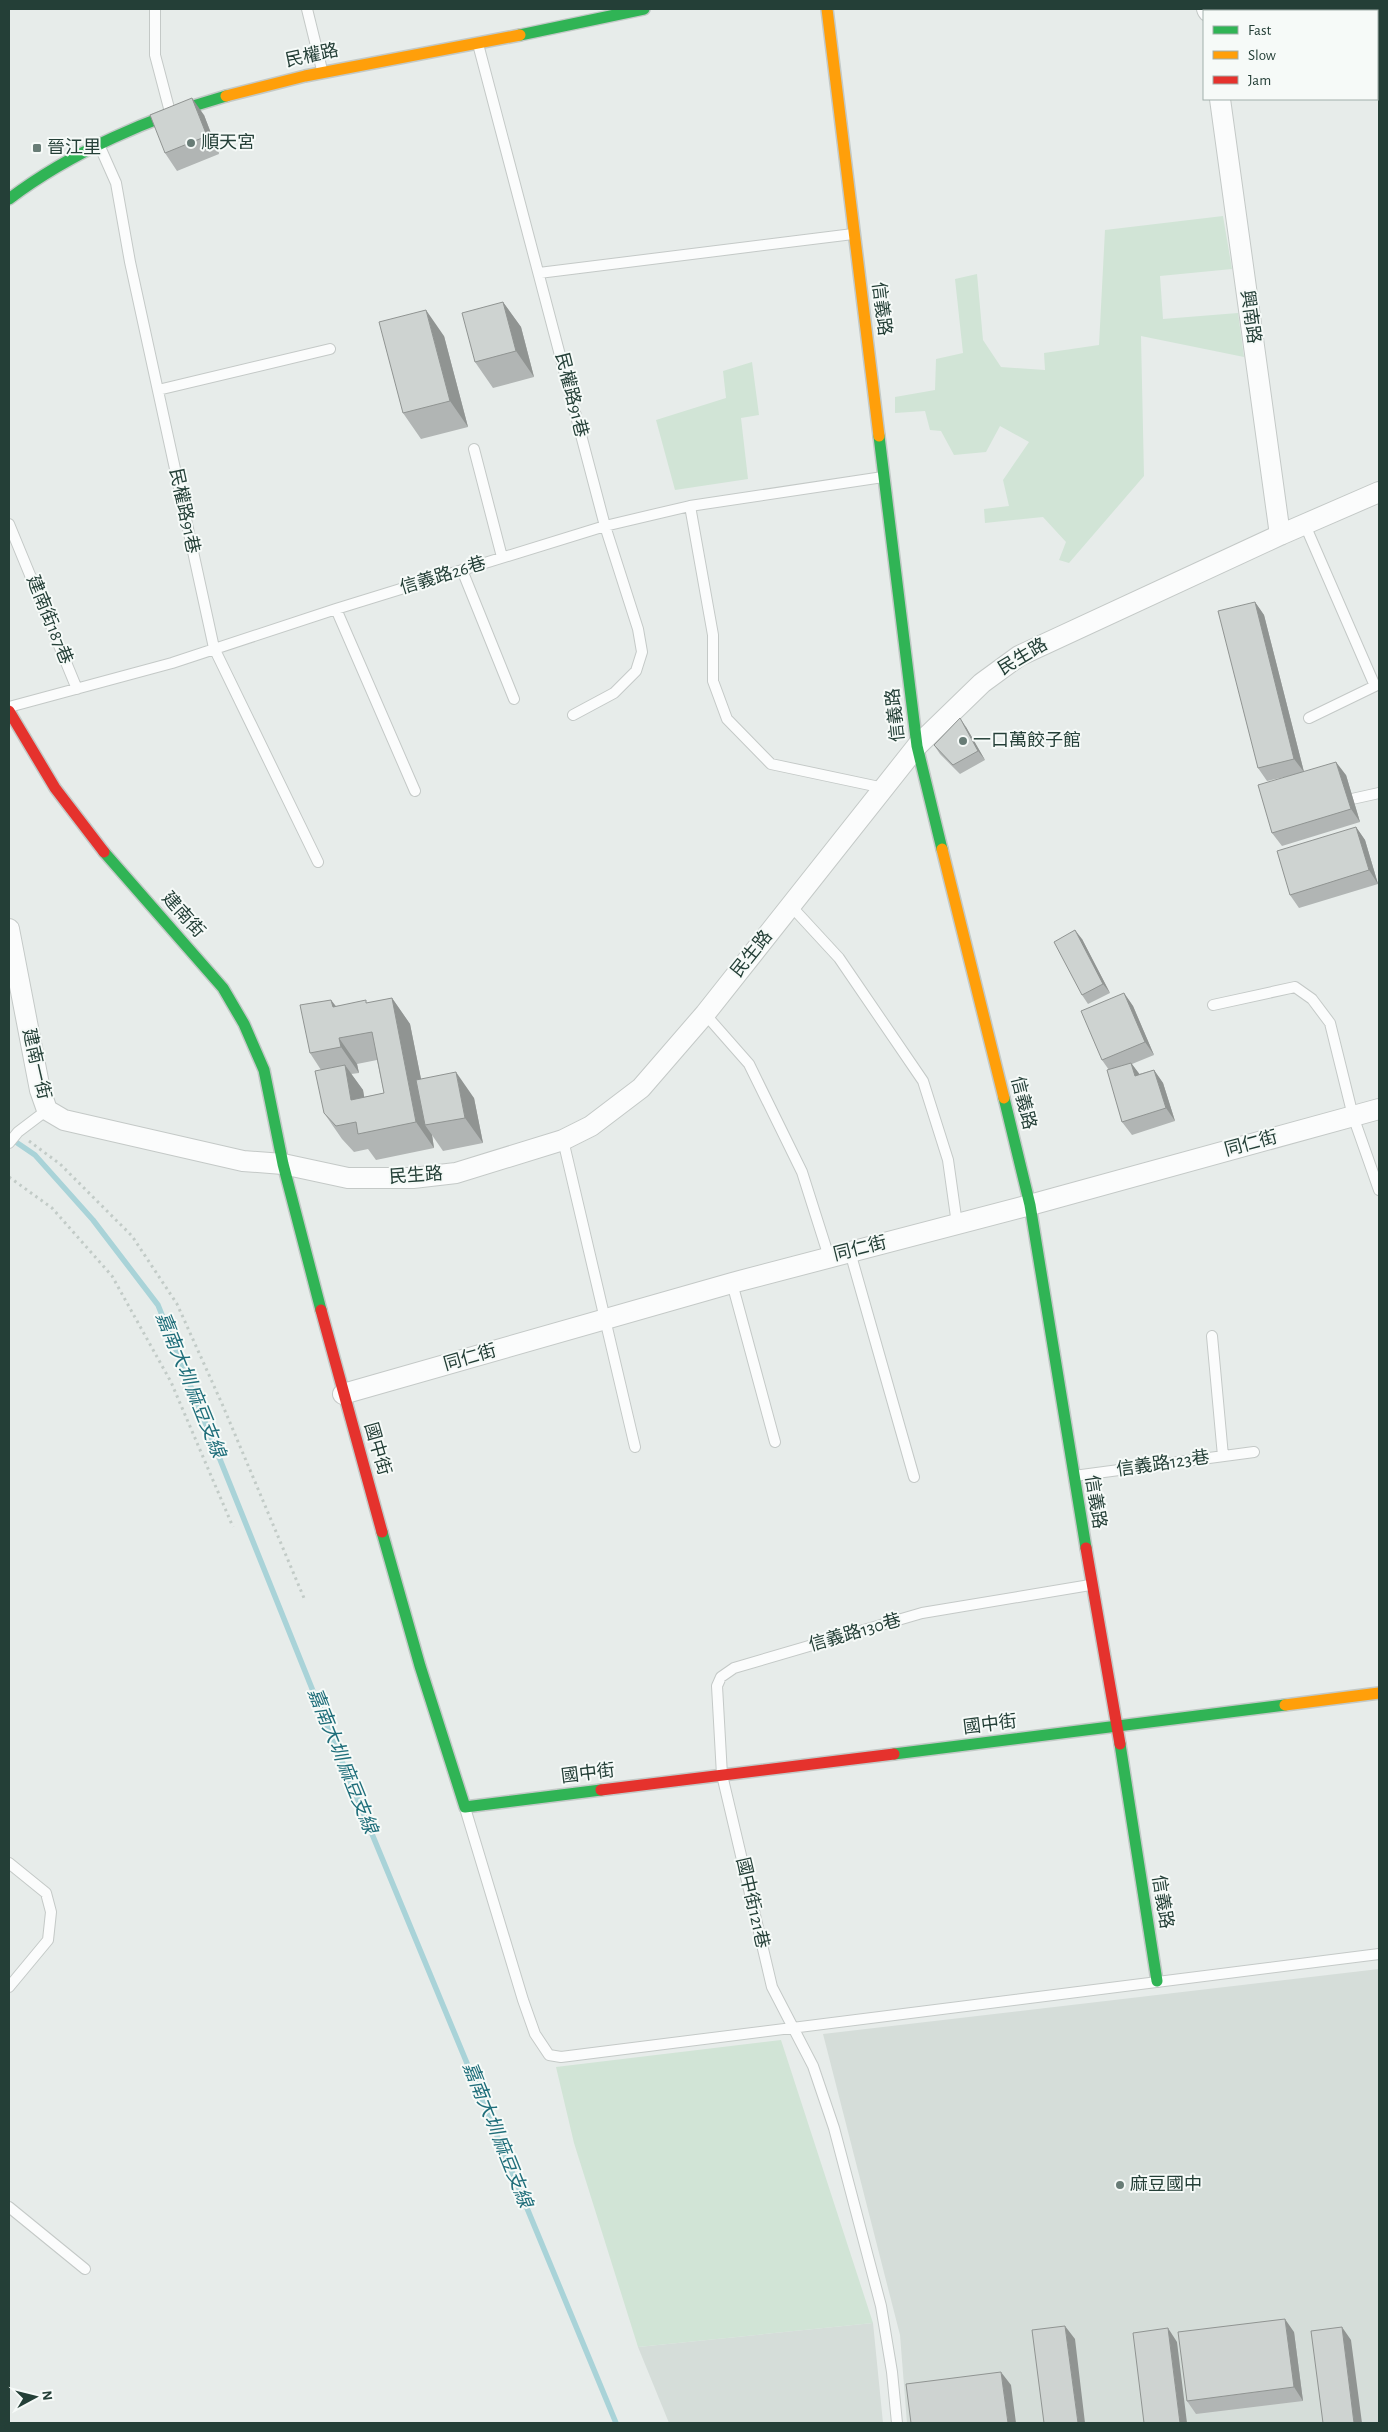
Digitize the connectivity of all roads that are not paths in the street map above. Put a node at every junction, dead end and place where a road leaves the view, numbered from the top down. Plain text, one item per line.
1 (155, 9) edge
2 (307, 9) edge
3 (644, 9) edge
4 (827, 9) edge
5 (478, 43) junction
6 (322, 71) junction
7 (1220, 100) edge
8 (170, 112) junction
9 (99, 144) junction
10 (12, 193) edge
11 (854, 234) junction
12 (539, 273) junction
13 (330, 349) dead end
14 (158, 390) junction
15 (474, 449) dead end
16 (884, 476) junction
17 (1379, 492) edge
18 (690, 506) junction
19 (9, 524) edge
20 (1305, 525) junction
21 (604, 526) junction
22 (1280, 535) junction
23 (502, 557) junction
24 (462, 570) junction
25 (336, 609) junction
26 (214, 648) junction
27 (77, 689) junction
28 (514, 699) dead end
29 (9, 707) edge
30 (9, 711) edge
31 (573, 715) dead end
32 (1309, 718) dead end
33 (917, 746) junction
34 (884, 788) junction
35 (415, 791) dead end
36 (1379, 794) edge
37 (1352, 799) dead end
38 (318, 862) dead end
39 (791, 906) junction
40 (9, 930) edge
41 (11, 959) edge
42 (1213, 1005) dead end
43 (705, 1014) junction
44 (1379, 1109) edge
45 (47, 1110) junction
46 (1353, 1116) junction
47 (563, 1140) junction
48 (9, 1143) edge
49 (283, 1164) junction
50 (1379, 1190) edge
51 (1030, 1205) junction
52 (957, 1224) junction
53 (850, 1252) junction
54 (829, 1257) junction
55 (732, 1283) junction
56 (604, 1319) junction
57 (1212, 1336) dead end
58 (343, 1394) junction
59 (775, 1442) dead end
60 (635, 1447) dead end
61 (1254, 1452) dead end
62 (1223, 1456) junction
63 (1073, 1477) junction
64 (914, 1478) dead end
65 (1091, 1585) junction
66 (1379, 1692) edge
67 (1117, 1727) junction
68 (722, 1775) junction
69 (464, 1807) junction
70 (9, 1863) edge
71 (1379, 1954) edge
72 (1157, 1981) junction
73 (9, 1987) edge
74 (794, 2027) junction
75 (9, 2207) edge
76 (85, 2269) dead end
77 (897, 2423) edge

1 - 8 lane
2 - 6 lane
3 - 5 street, 民權路
4 - 11 street, 信義路
5 - 6 street, 民權路
5 - 12 lane, 民權路91巷
6 - 8 street, 民權路
7 - 22 street, 興南路
8 - 9 street, 民權路
9 - 10 street, 民權路
9 - 14 lane, 民權路91巷
11 - 12 lane
11 - 16 street, 信義路
12 - 21 lane, 民權路91巷
13 - 14 lane
14 - 26 lane, 民權路91巷
15 - 23 lane
16 - 18 lane, 信義路26巷
16 - 33 street, 信義路
17 - 20 street, 民生路
18 - 21 lane, 信義路26巷
18 - 34 lane
19 - 27 lane, 建南街187巷
20 - 22 street, 民生路
20 - 32 lane
21 - 23 lane, 信義路26巷
21 - 31 lane, 民權路91巷
22 - 33 street, 民生路
23 - 24 lane, 信義路26巷
24 - 25 lane, 信義路26巷
24 - 28 lane
25 - 26 lane, 信義路26巷
25 - 35 lane
26 - 27 lane, 信義路26巷
26 - 38 lane, 民權路91巷
27 - 29 lane, 信義路26巷
30 - 49 street, 建南街
33 - 34 street, 民生路
33 - 51 street, 信義路
34 - 39 street, 民生路
36 - 37 lane
39 - 43 street, 民生路
39 - 52 lane
40 - 41 street, 建南一街
41 - 45 street, 建南一街
42 - 46 lane
43 - 47 street, 民生路
43 - 54 lane
44 - 46 street, 同仁街
45 - 48 lane
45 - 49 street, 民生路
46 - 50 lane
46 - 51 street, 同仁街
47 - 49 street, 民生路
47 - 56 lane
49 - 58 street, 國中街
51 - 52 street, 同仁街
51 - 63 street, 信義路
52 - 53 street, 同仁街
53 - 54 street, 同仁街
53 - 64 lane
54 - 55 street, 同仁街
55 - 56 street, 同仁街
55 - 59 lane
56 - 58 street, 同仁街
56 - 60 lane
57 - 62 lane, 信義路123巷
58 - 69 street, 國中街
61 - 62 lane, 信義路123巷
62 - 63 lane, 信義路123巷
63 - 65 street, 信義路
65 - 67 street, 信義路
65 - 68 lane, 信義路130巷
66 - 67 street, 國中街
67 - 68 street, 國中街
67 - 72 street, 信義路
68 - 69 street, 國中街
68 - 74 lane, 國中街121巷
69 - 74 lane
70 - 73 lane
71 - 72 lane
72 - 74 lane
74 - 77 lane, 國中街121巷
75 - 76 lane

